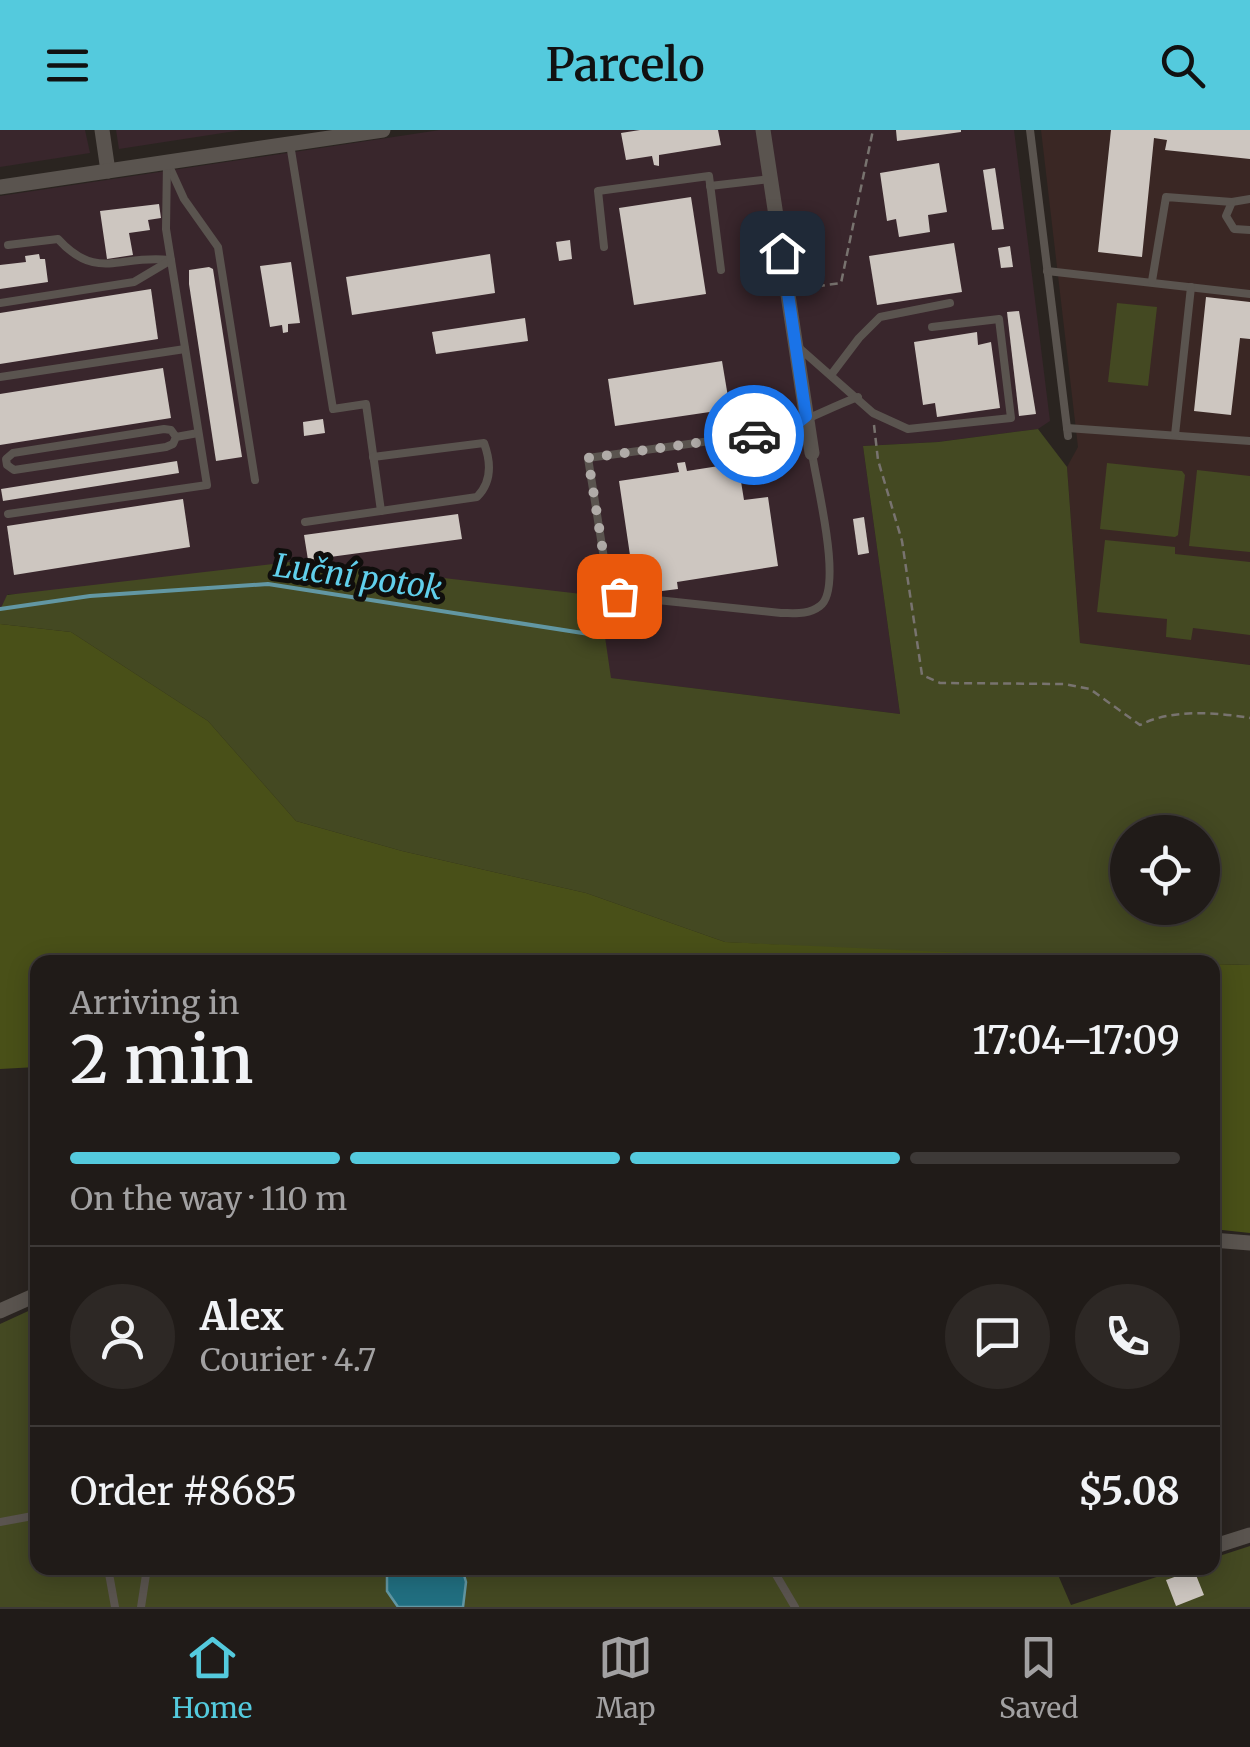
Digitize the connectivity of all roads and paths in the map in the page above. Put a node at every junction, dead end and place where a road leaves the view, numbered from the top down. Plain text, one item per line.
1 (102, 130) edge
2 (382, 130) edge
3 (763, 130) edge
4 (874, 130) edge
5 (1030, 130) edge
6 (290, 144) junction
7 (167, 162) junction
8 (108, 171) junction
9 (771, 178) junction
10 (710, 186) junction
11 (0, 188) edge
12 (1250, 200) edge
13 (1232, 202) junction
14 (1250, 230) edge
15 (8, 245) dead end
16 (604, 247) dead end
17 (171, 260) junction
18 (721, 270) dead end
19 (1047, 270) junction
20 (1152, 281) junction
21 (1191, 287) junction
22 (787, 290) junction
23 (1250, 294) edge
24 (0, 303) edge
25 (950, 303) dead end
26 (932, 327) dead end
27 (795, 345) junction
28 (185, 349) junction
29 (832, 375) junction
30 (0, 377) edge
31 (858, 397) junction
32 (874, 413) junction
33 (806, 416) junction
34 (198, 433) junction
35 (176, 436) junction
36 (1175, 436) junction
37 (1250, 441) edge
38 (812, 453) joint
39 (374, 457) junction
40 (255, 480) dead end
41 (381, 511) junction
42 (8, 514) dead end
43 (306, 522) dead end
44 (1250, 718) edge
45 (1220, 1241) edge
46 (1250, 1243) edge
47 (30, 1298) edge
48 (0, 1311) edge
49 (30, 1516) edge
50 (0, 1522) edge
51 (1250, 1535) edge
52 (1220, 1544) edge
53 (109, 1575) edge
54 (146, 1575) edge
55 (776, 1575) edge
56 (115, 1607) edge
57 (141, 1607) edge
58 (794, 1607) edge

1 - 8 street
2 - 6 street
3 - 9 street
4 - 22 path
5 - 19 lane
6 - 7 street
6 - 39 lane
7 - 8 street
7 - 17 lane
7 - 40 lane
8 - 11 street
9 - 10 lane
9 - 22 street
10 - 16 lane
10 - 18 lane
12 - 13 lane
13 - 14 lane
13 - 20 lane
15 - 17 lane
17 - 24 lane
17 - 28 lane
19 - 20 lane
19 - 36 lane
20 - 21 lane
21 - 23 lane
21 - 36 lane
22 - 27 street
25 - 29 lane
26 - 32 lane
27 - 29 lane
27 - 33 street
28 - 30 lane
28 - 34 lane
29 - 31 lane
31 - 32 lane
31 - 33 lane
32 - 44 path
33 - 38 street
33 - 38 lane
34 - 35 lane
34 - 42 lane
35 - 35 lane
36 - 37 lane
39 - 41 lane
39 - 41 lane
41 - 43 lane
45 - 46 street
47 - 48 street
49 - 50 lane
51 - 52 street
53 - 56 lane
54 - 57 lane
55 - 58 lane

